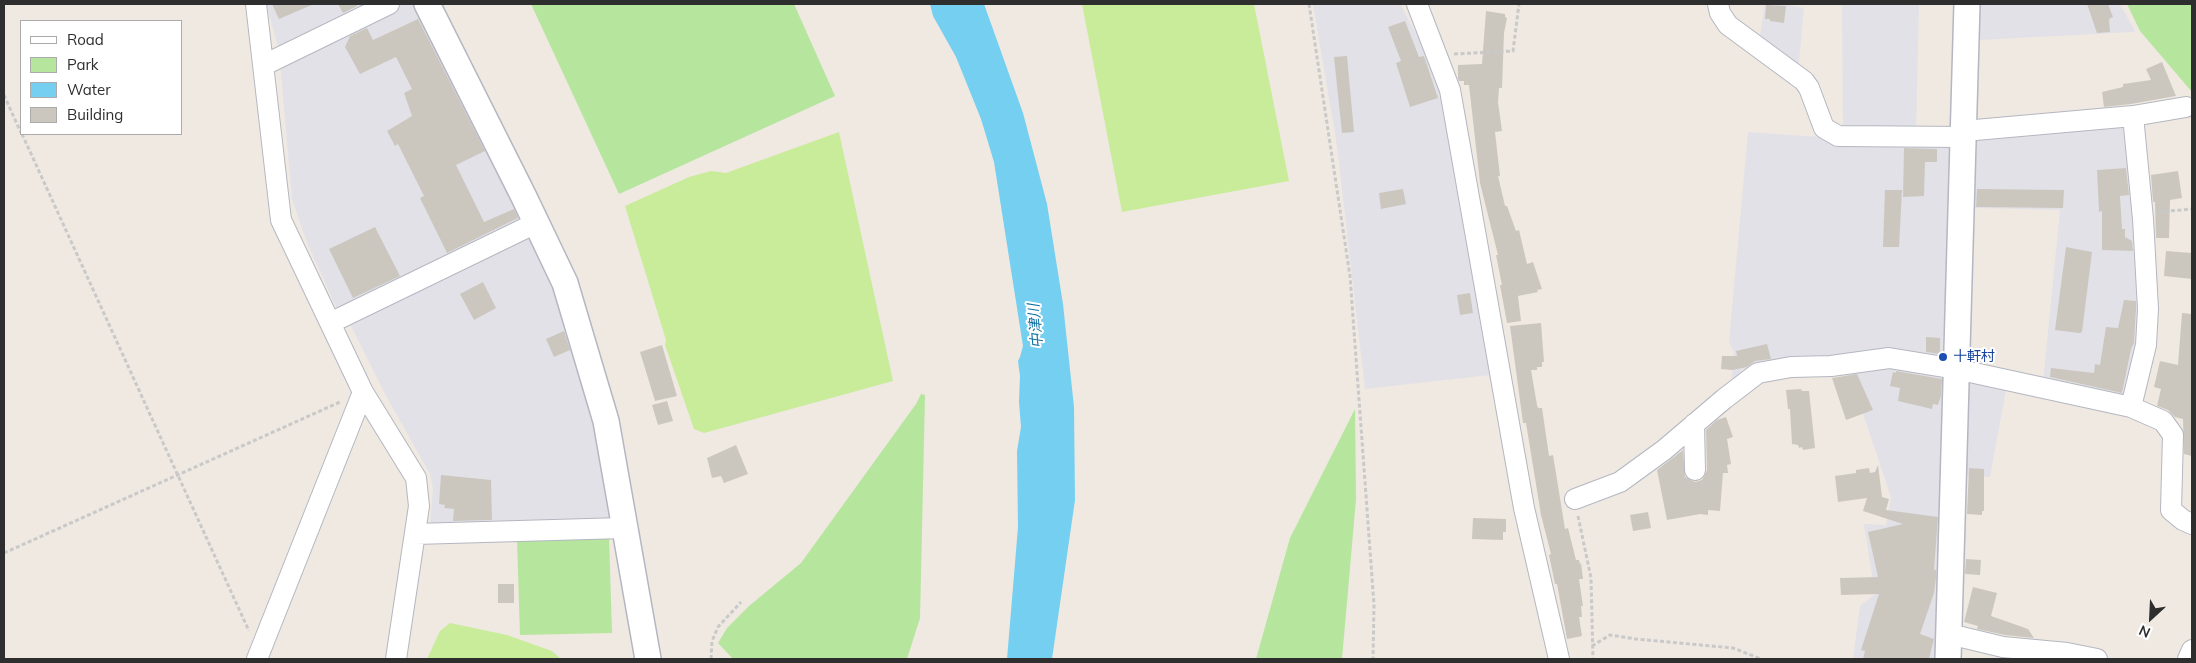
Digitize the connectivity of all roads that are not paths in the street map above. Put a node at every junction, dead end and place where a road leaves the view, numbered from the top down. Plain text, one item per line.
1 (256, 4) edge
2 (389, 4) edge
3 (427, 4) edge
4 (1417, 4) edge
5 (1718, 4) edge
6 (1967, 4) edge
7 (264, 65) junction
8 (2186, 107) dead end
9 (2133, 116) junction
10 (1964, 131) junction
11 (536, 223) junction
12 (330, 323) junction
13 (1956, 369) junction
14 (363, 392) junction
15 (2131, 407) junction
16 (1694, 424) junction
17 (1695, 470) dead end
18 (1575, 499) road end
19 (2192, 524) edge
20 (623, 528) junction
21 (415, 534) junction
22 (1949, 634) junction
23 (2192, 650) edge
24 (2067, 656) edge
25 (259, 657) edge
26 (396, 659) edge
27 (648, 659) edge
28 (1559, 659) edge
29 (1948, 659) edge
30 (2097, 659) edge
31 (2188, 659) edge

1 - 7 street
2 - 7 street
3 - 11 street
4 - 28 street
5 - 10 street
6 - 10 street
7 - 12 street
8 - 9 street
9 - 10 street
9 - 15 street
10 - 13 street
11 - 12 street
11 - 20 street
12 - 14 street
13 - 15 street
13 - 16 street
13 - 22 street
14 - 21 street
14 - 25 street
15 - 19 street
16 - 17 street
16 - 18 street
20 - 21 street
20 - 27 street
21 - 26 street
22 - 24 street
22 - 29 street
23 - 31 street
24 - 30 street

